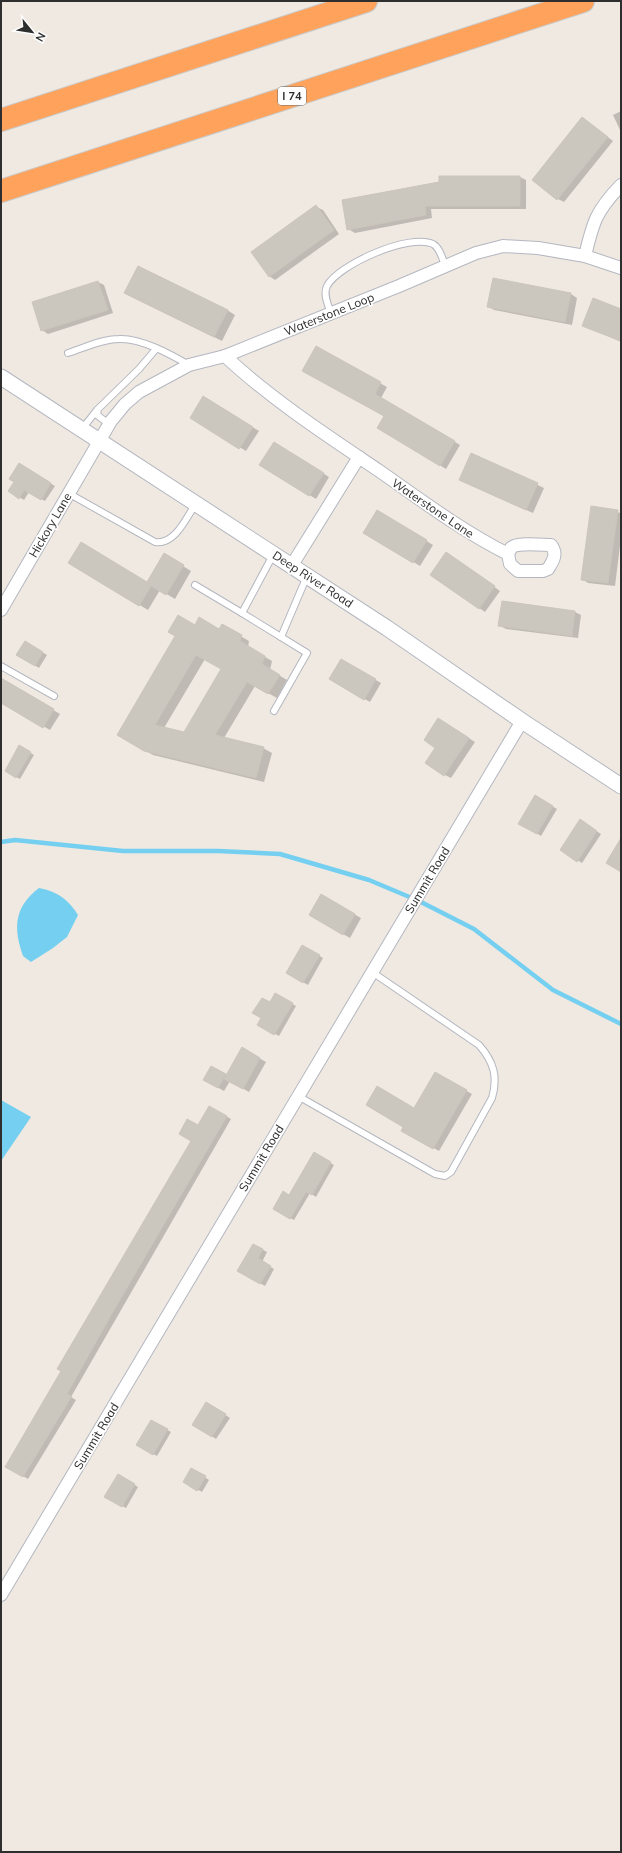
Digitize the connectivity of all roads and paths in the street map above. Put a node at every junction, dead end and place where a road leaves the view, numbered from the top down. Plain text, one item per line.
1 (366, 1) edge
2 (583, 1) edge
3 (1, 120) edge
4 (621, 185) edge
5 (1, 191) edge
6 (585, 256) junction
7 (445, 265) junction
8 (621, 268) edge
9 (331, 313) junction
10 (156, 349) junction
11 (68, 353) dead end
12 (225, 356) junction
13 (189, 365) junction
14 (1, 377) edge
15 (98, 409) junction
16 (109, 424) junction
17 (82, 428) junction
18 (99, 440) junction
19 (359, 458) junction
20 (68, 493) junction
21 (196, 503) junction
22 (273, 554) junction
23 (508, 554) dead end
24 (292, 565) junction
25 (307, 576) junction
26 (195, 585) dead end
27 (1, 610) edge
28 (242, 613) junction
29 (281, 637) junction
30 (1, 666) edge
31 (54, 696) dead end
32 (274, 711) dead end
33 (522, 721) junction
34 (621, 786) edge
35 (372, 972) junction
36 (298, 1096) junction
37 (1, 1595) edge

1 - 3 highway
2 - 5 highway, I 74
4 - 6 street
6 - 7 street, Waterstone Loop
6 - 8 street, Waterstone Loop
7 - 9 street, Waterstone Loop
7 - 9 lane
9 - 12 street, Waterstone Loop
10 - 11 lane
10 - 13 lane
10 - 15 lane
12 - 13 street, Waterstone Loop
12 - 19 street, Waterstone Lane
13 - 16 street, Waterstone Loop
14 - 17 street, Deep River Road
15 - 16 lane
15 - 17 lane
16 - 18 street, Waterstone Loop
17 - 18 street, Deep River Road
18 - 20 street, Hickory Lane
18 - 21 street, Deep River Road
19 - 23 street, Waterstone Lane
19 - 24 street
20 - 21 lane
20 - 27 street, Hickory Lane
21 - 22 street, Deep River Road
22 - 24 street, Deep River Road
22 - 28 lane
24 - 25 street, Deep River Road
25 - 29 lane
25 - 33 street, Deep River Road
26 - 28 lane
28 - 29 lane
29 - 32 lane
30 - 31 lane
33 - 34 street, Deep River Road
33 - 35 street, Summit Road
35 - 36 street, Summit Road
35 - 36 lane
36 - 37 street, Summit Road

